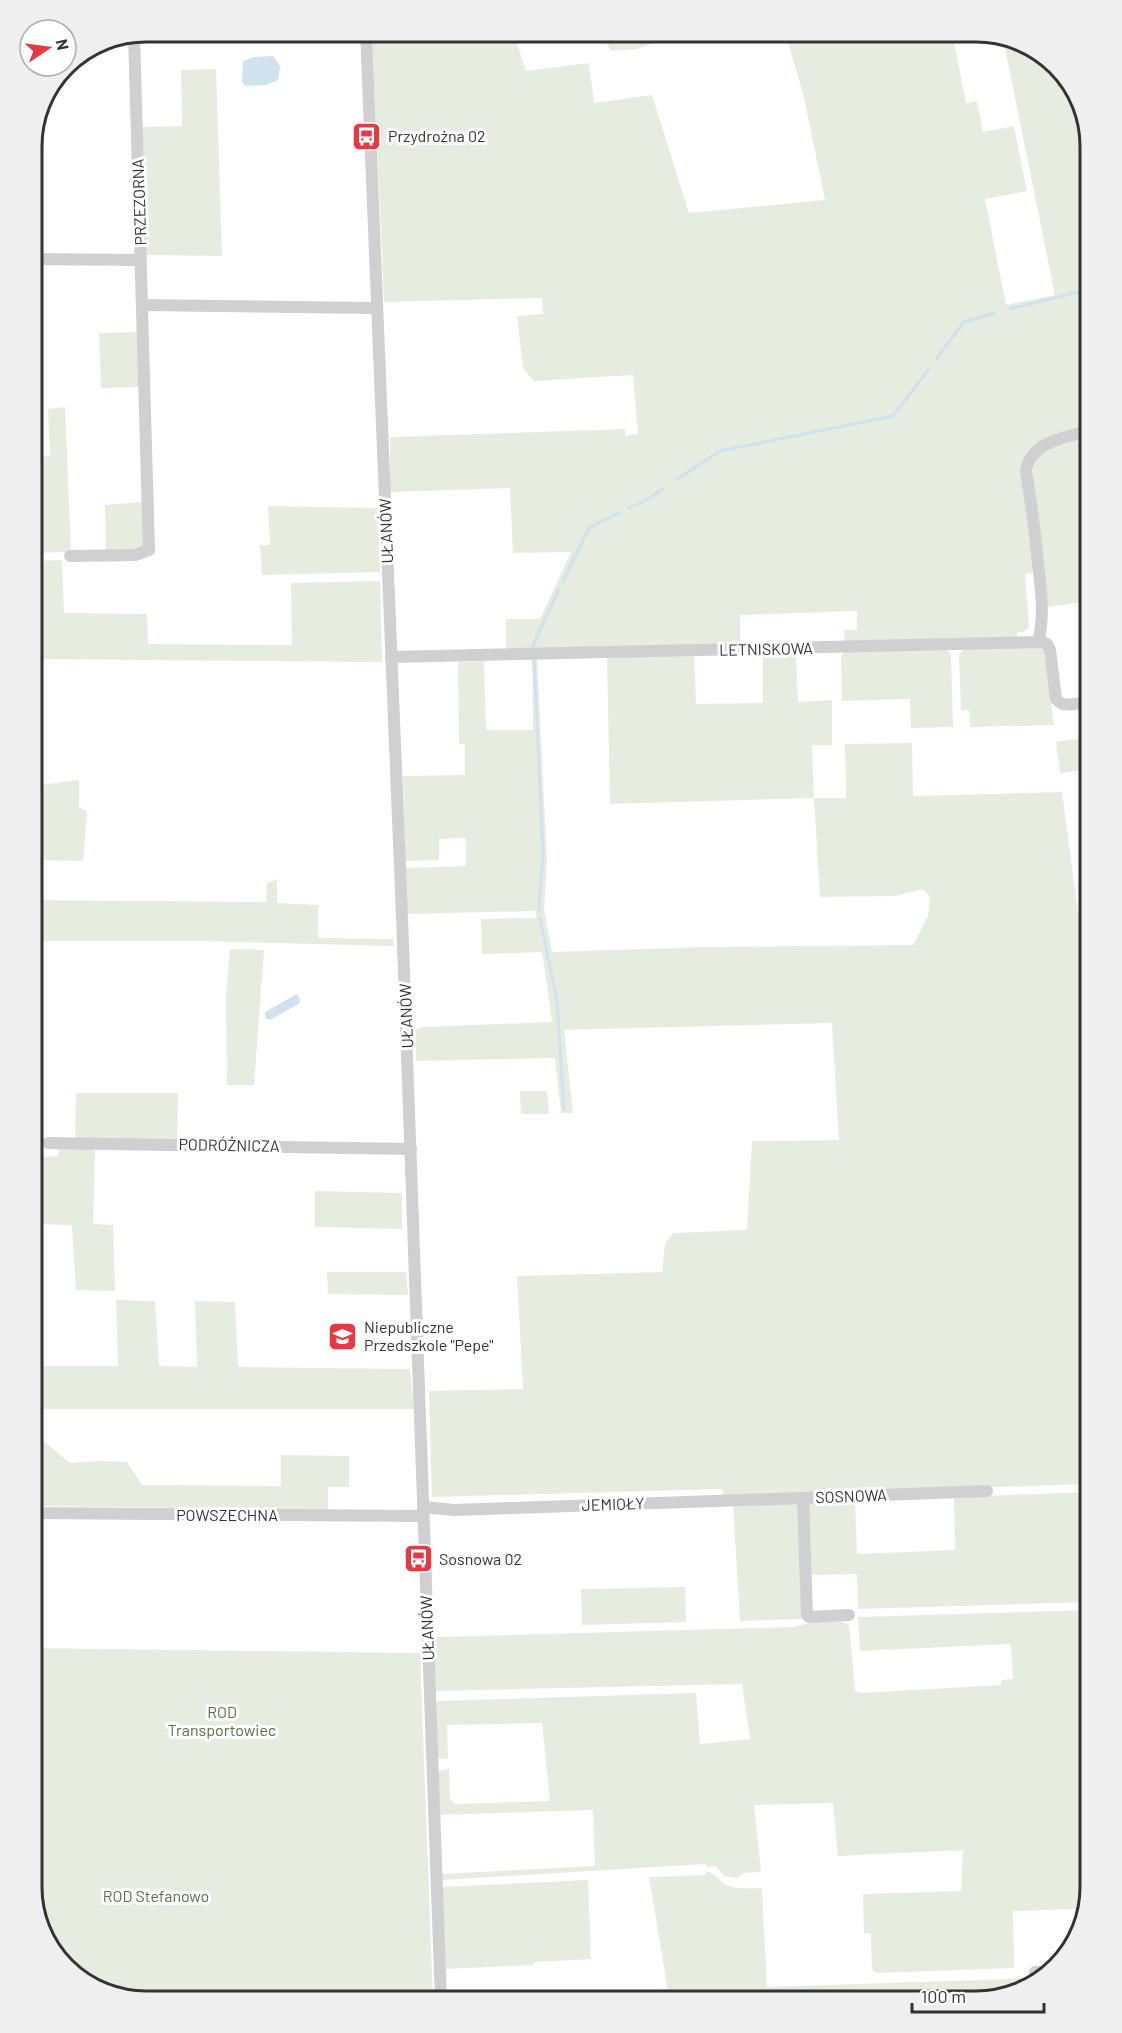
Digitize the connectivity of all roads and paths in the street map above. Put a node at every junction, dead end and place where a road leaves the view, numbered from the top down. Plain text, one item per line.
1 (366, 42) edge
2 (134, 43) edge
3 (42, 259) edge
4 (141, 260) junction
5 (142, 305) junction
6 (377, 308) junction
7 (1080, 434) edge
8 (70, 556) dead end
9 (1038, 642) junction
10 (391, 657) junction
11 (1080, 703) edge
12 (48, 1143) dead end
13 (411, 1149) junction
14 (987, 1491) dead end
15 (803, 1498) junction
16 (423, 1511) junction
17 (42, 1513) edge
18 (849, 1615) dead end
19 (441, 1991) edge

1 - 6 street, UŁANÓW
2 - 4 street, PRZEZORNA
3 - 4 street, PRZEZORNA
4 - 5 street
5 - 6 street
5 - 8 street
6 - 10 street, UŁANÓW
7 - 9 street
9 - 10 street, LETNISKOWA
9 - 11 street
10 - 13 street, UŁANÓW
12 - 13 street, PODRÓŻNICZA
13 - 16 street, UŁANÓW
14 - 15 street, SOSNOWA
15 - 16 street, JEMIOŁY
15 - 18 street, SOSNOWA
16 - 17 street, POWSZECHNA
16 - 19 street, UŁANÓW

